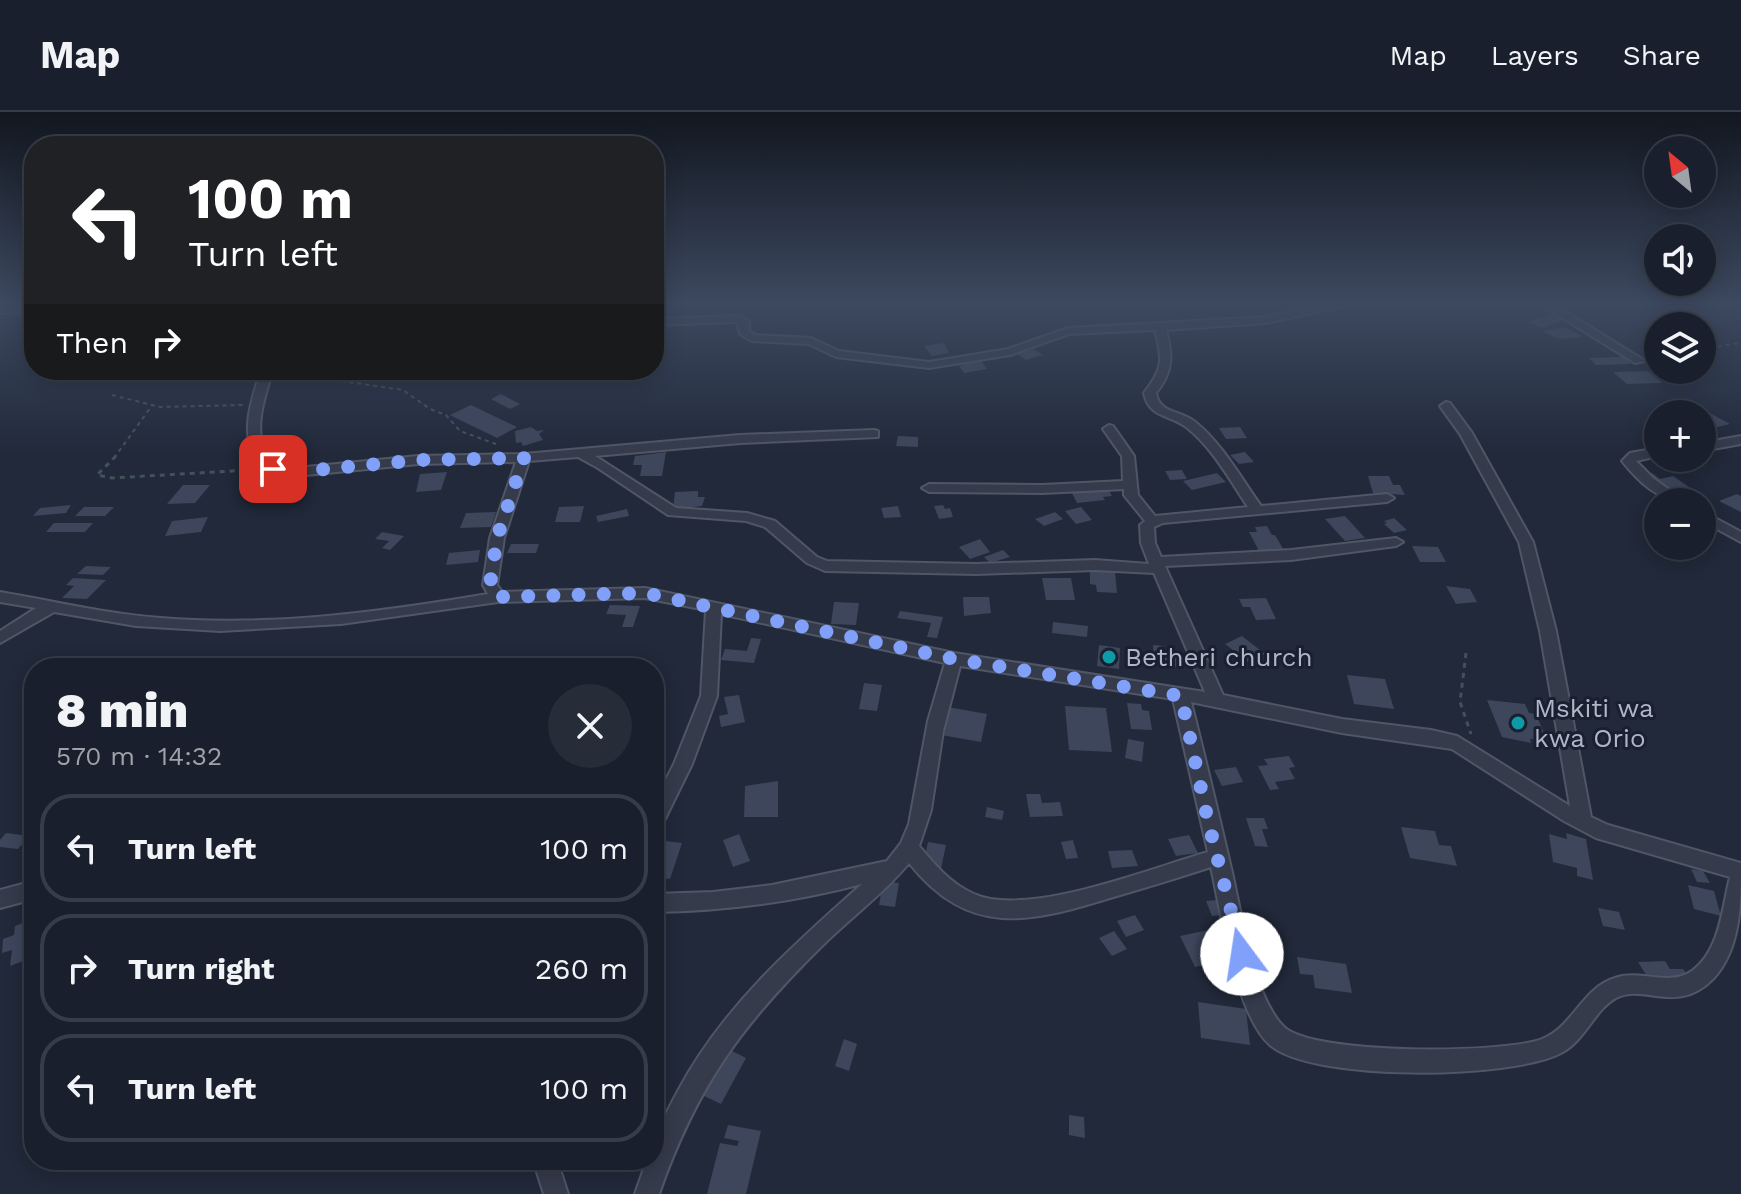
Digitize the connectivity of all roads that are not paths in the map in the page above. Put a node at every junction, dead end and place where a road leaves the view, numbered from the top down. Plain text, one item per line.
1 (833, 352) edge
2 (1007, 352) edge
3 (1164, 352) edge
4 (1625, 352) edge
5 (1639, 361) dead end
6 (264, 380) edge
7 (1446, 406) dead end
8 (1109, 429) dead end
9 (874, 434) dead end
10 (1741, 440) edge
11 (1716, 444) edge
12 (579, 453) junction
13 (1644, 454) edge
14 (524, 458) junction
15 (1130, 485) junction
16 (929, 488) dead end
17 (1658, 488) edge
18 (1387, 498) dead end
19 (1258, 511) junction
20 (1152, 521) junction
21 (1716, 523) edge
22 (1741, 538) edge
23 (1396, 542) dead end
24 (1157, 565) junction
25 (0, 597) edge
26 (498, 597) junction
27 (53, 605) junction
28 (714, 607) junction
29 (0, 638) edge
30 (954, 659) junction
31 (1181, 696) junction
32 (1217, 700) junction
33 (664, 801) edge
34 (1582, 821) junction
35 (909, 848) junction
36 (1218, 857) junction
37 (889, 869) junction
38 (1741, 873) edge
39 (24, 893) edge
40 (0, 899) edge
41 (664, 903) edge
42 (664, 1142) edge
43 (548, 1170) edge
44 (654, 1170) edge
45 (556, 1194) edge
46 (647, 1194) edge

1 - 2 street
3 - 19 street
4 - 5 street
6 - 14 street
7 - 34 street
8 - 15 street
9 - 12 street
10 - 11 street
12 - 14 street
12 - 24 street
13 - 17 street
14 - 26 street
15 - 16 street
15 - 20 street
18 - 19 street
19 - 20 street
20 - 24 street
21 - 22 street
23 - 24 street
24 - 32 street
25 - 27 street
26 - 27 street
26 - 28 street
27 - 29 street
28 - 30 street
28 - 33 street
30 - 31 street
30 - 35 street
31 - 32 street
31 - 36 street
32 - 34 street
34 - 38 street
35 - 36 street
35 - 37 street
36 - 38 street
37 - 41 street
37 - 42 street
39 - 40 street
43 - 45 street
44 - 46 street

